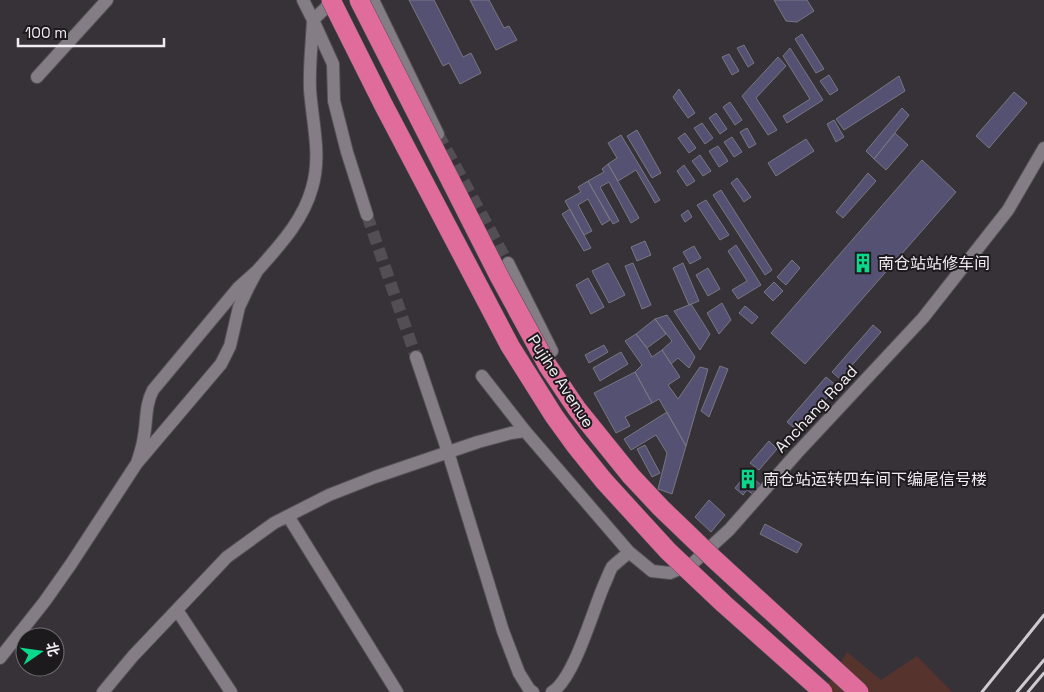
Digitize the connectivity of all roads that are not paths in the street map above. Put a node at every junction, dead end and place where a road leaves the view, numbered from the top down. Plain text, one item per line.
1 (107, 0) edge
2 (303, 0) edge
3 (330, 0) edge
4 (334, 0) edge
5 (359, 0) edge
6 (373, 0) edge
7 (314, 20) junction
8 (333, 64) junction
9 (310, 65) junction
10 (37, 76) dead end
11 (438, 134) tunnel mouth
12 (1044, 148) edge
13 (367, 215) tunnel mouth
14 (508, 263) tunnel mouth
15 (257, 271) junction
16 (552, 351) dead end
17 (416, 357) tunnel mouth
18 (482, 376) dead end
19 (525, 431) junction
20 (448, 452) junction
21 (137, 463) junction
22 (288, 516) junction
23 (630, 552) junction
24 (177, 610) junction
25 (0, 658) edge
26 (103, 692) edge
27 (231, 692) edge
28 (397, 692) edge
29 (534, 692) edge
30 (552, 692) edge
31 (823, 692) edge
32 (859, 692) edge

1 - 10 street
2 - 7 street
3 - 31 highway, Pujihe Avenue, bridge
4 - 7 street
5 - 32 highway, Pujihe Avenue, bridge
6 - 11 street
7 - 8 street
7 - 9 street
8 - 9 street
8 - 13 street
9 - 15 street
12 - 23 street, Anchang Road
14 - 16 street
15 - 21 street
15 - 21 street
17 - 20 street
18 - 19 street, Anchang Road
19 - 20 street
19 - 23 street, Anchang Road
20 - 22 street
20 - 29 street
21 - 25 street
22 - 24 street
22 - 28 street
23 - 30 street
24 - 26 street
24 - 27 street

